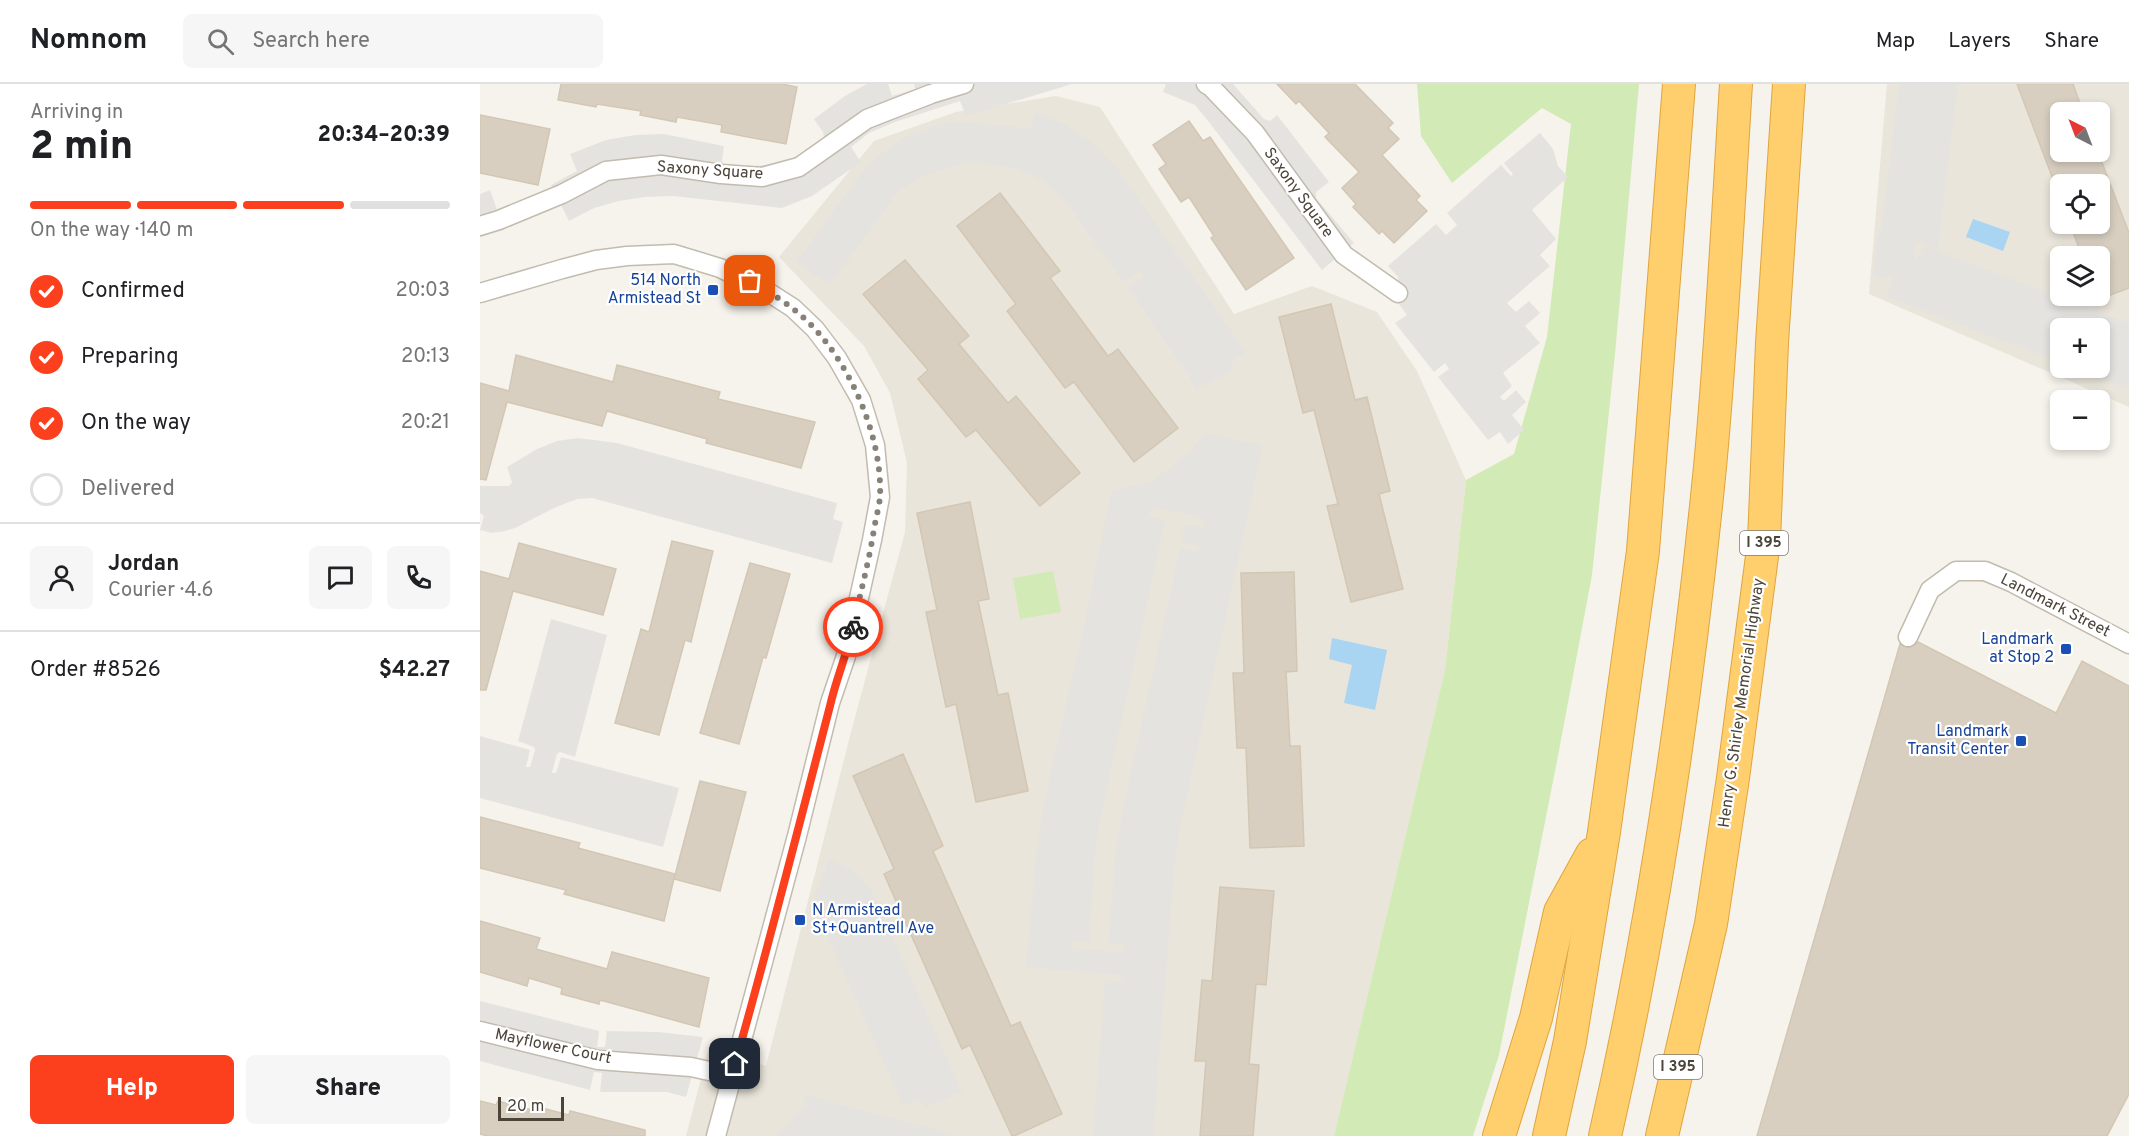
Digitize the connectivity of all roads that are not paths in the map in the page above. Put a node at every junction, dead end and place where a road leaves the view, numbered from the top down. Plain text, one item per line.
1 (964, 84) edge
2 (1206, 84) edge
3 (1679, 84) edge
4 (1736, 84) edge
5 (1789, 84) edge
6 (929, 89) edge
7 (480, 226) edge
8 (480, 293) edge
9 (1398, 293) dead end
10 (1908, 637) dead end
11 (2129, 644) edge
12 (1604, 832) junction
13 (1694, 998) junction
14 (480, 1031) edge
15 (732, 1076) junction
16 (716, 1136) edge
17 (1499, 1136) edge
18 (1549, 1136) edge
19 (1605, 1136) edge
20 (1662, 1136) edge
21 (1668, 1136) edge

1 - 6 street, Saxony Square
2 - 9 street, Saxony Square
3 - 12 highway
4 - 19 highway
5 - 13 highway, Henry G. Shirley Memorial Highway / I 395
6 - 7 street, Saxony Square
8 - 15 street
10 - 11 street, Landmark Street
12 - 17 highway
12 - 18 highway
13 - 20 highway, Henry G. Shirley Memorial Highway / I 395
13 - 21 highway
14 - 15 street, Mayflower Court
15 - 16 street

